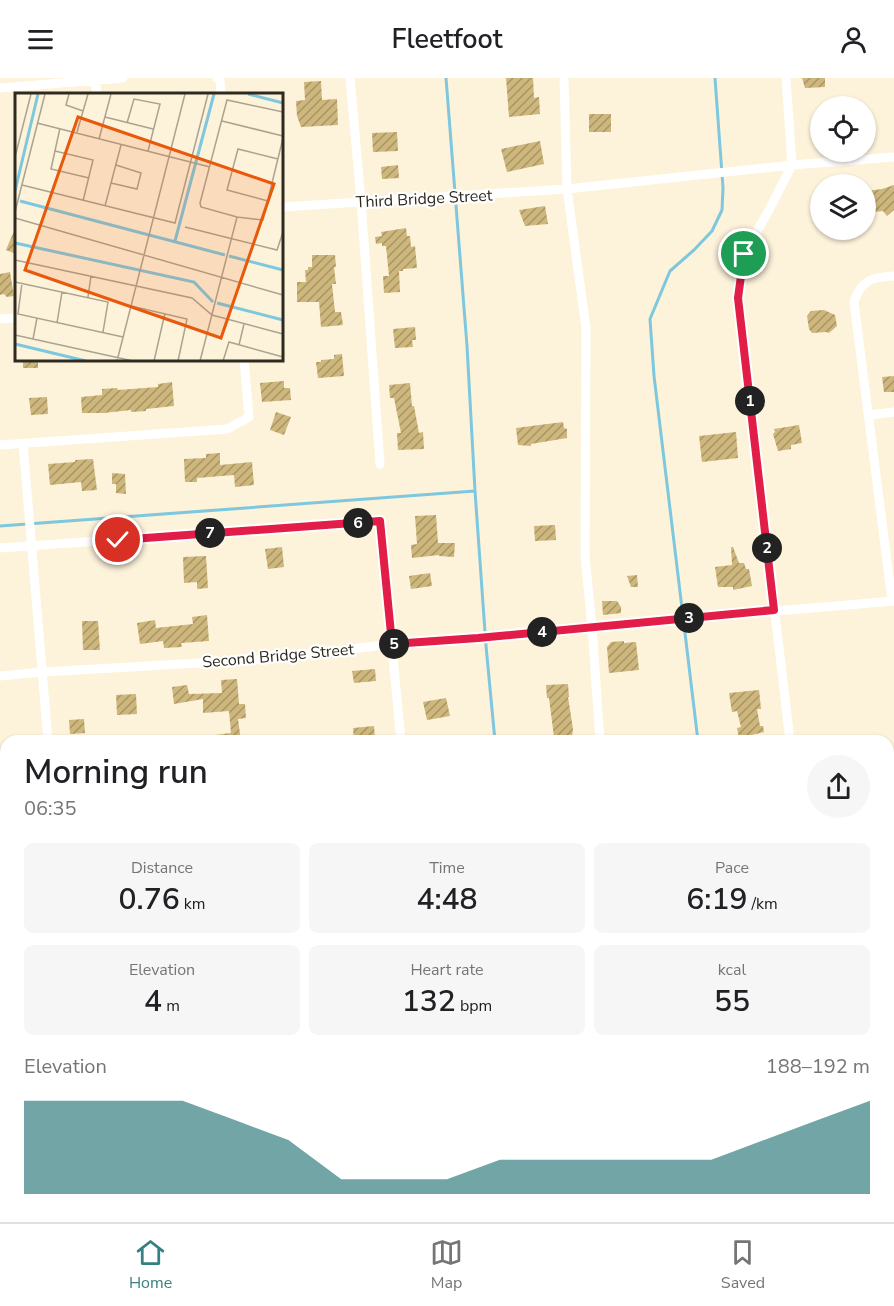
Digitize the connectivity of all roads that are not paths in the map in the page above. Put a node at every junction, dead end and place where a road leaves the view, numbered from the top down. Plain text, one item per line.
1 (123, 78) edge
2 (217, 78) edge
3 (350, 78) edge
4 (564, 78) edge
5 (786, 78) edge
6 (95, 80) junction
7 (0, 88) edge
8 (97, 93) edge
9 (221, 93) edge
10 (894, 157) edge
11 (792, 165) junction
12 (567, 189) junction
13 (362, 201) junction
14 (284, 207) edge
15 (894, 276) edge
16 (15, 318) edge
17 (0, 319) edge
18 (244, 362) edge
19 (894, 412) edge
20 (869, 415) junction
21 (23, 444) junction
22 (0, 445) edge
23 (380, 464) dead end
24 (31, 546) junction
25 (0, 548) edge
26 (893, 601) edge
27 (774, 610) junction
28 (592, 627) junction
29 (392, 644) junction
30 (43, 672) junction
31 (0, 676) edge
32 (48, 735) edge
33 (400, 735) edge
34 (600, 735) edge
35 (789, 735) edge

1 - 6 street
2 - 9 street
3 - 13 street
4 - 12 street
5 - 11 street
6 - 7 street
6 - 8 street
10 - 11 street, Third Bridge Street
11 - 12 street, Third Bridge Street
11 - 27 street
12 - 13 street, Third Bridge Street
12 - 28 street
13 - 14 street, Third Bridge Street
13 - 23 street
15 - 20 street
16 - 17 street
18 - 21 street
19 - 20 street
20 - 26 street
21 - 22 street
21 - 24 street
24 - 25 street
24 - 29 street
24 - 30 street
26 - 27 street, Second Bridge Street
27 - 28 street, Second Bridge Street
27 - 35 street
28 - 29 street, Second Bridge Street
28 - 34 street
29 - 30 street, Second Bridge Street
29 - 33 street
30 - 31 street, Second Bridge Street
30 - 32 street

